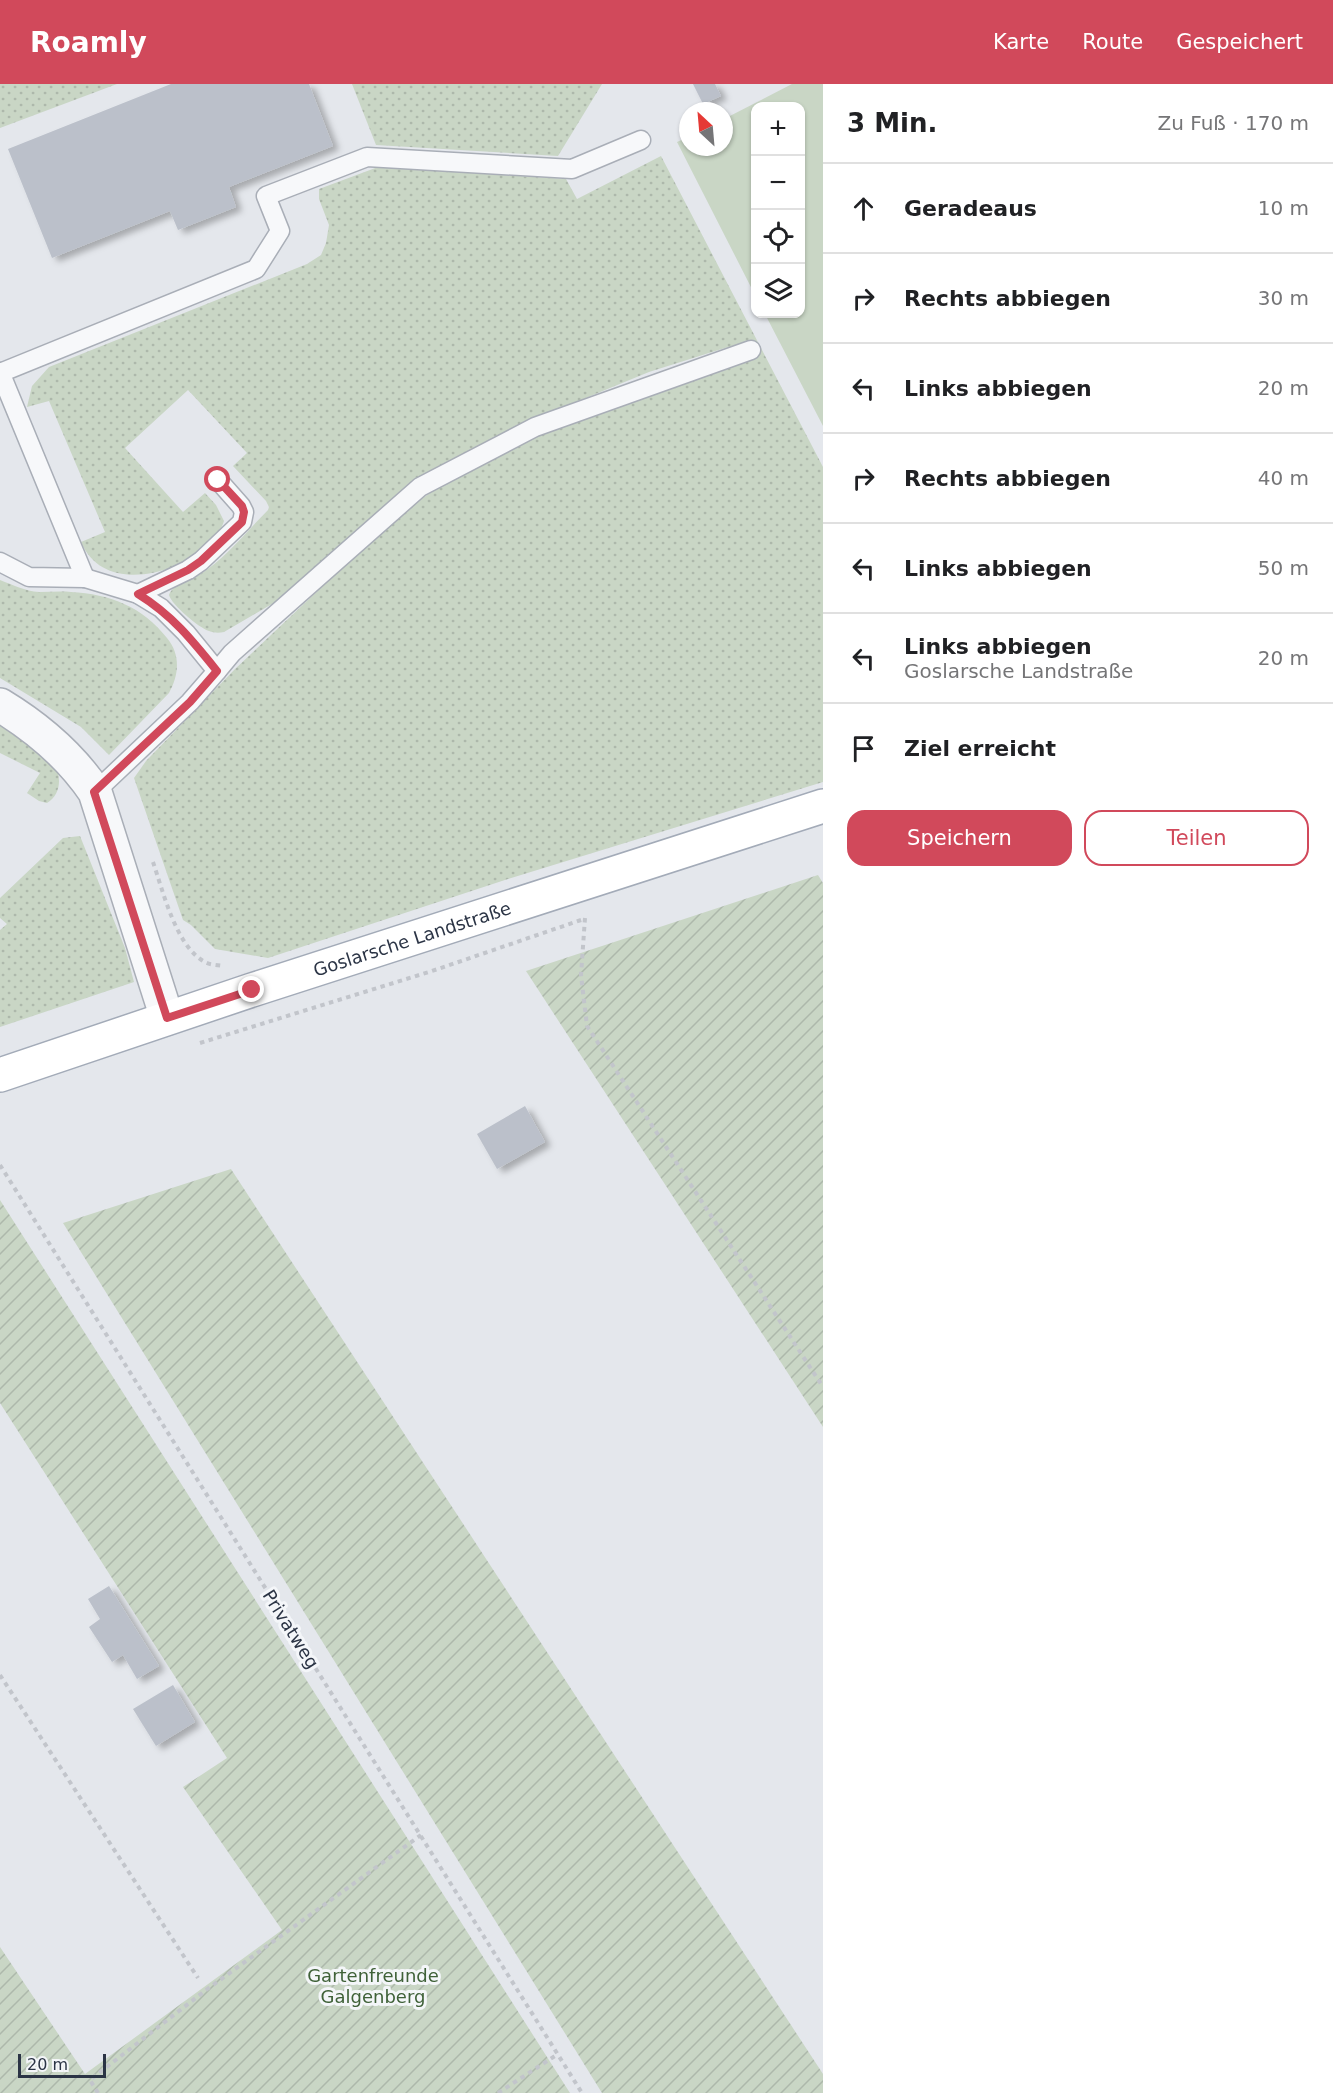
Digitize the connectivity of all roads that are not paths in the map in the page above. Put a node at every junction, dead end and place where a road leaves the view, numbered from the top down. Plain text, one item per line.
1 (641, 140) dead end
2 (751, 350) dead end
3 (0, 373) edge
4 (218, 480) dead end
5 (0, 562) edge
6 (85, 578) junction
7 (138, 594) junction
8 (217, 671) junction
9 (0, 705) edge
10 (94, 792) junction
11 (823, 806) edge
12 (167, 1018) junction
13 (0, 1075) edge

1 - 3 lane
2 - 8 lane
3 - 6 lane
4 - 7 lane
5 - 6 lane
6 - 7 lane
7 - 8 lane
8 - 10 lane
9 - 10 street
10 - 12 street
11 - 12 main road, Goslarsche Landstraße
12 - 13 main road, Goslarsche Landstraße

